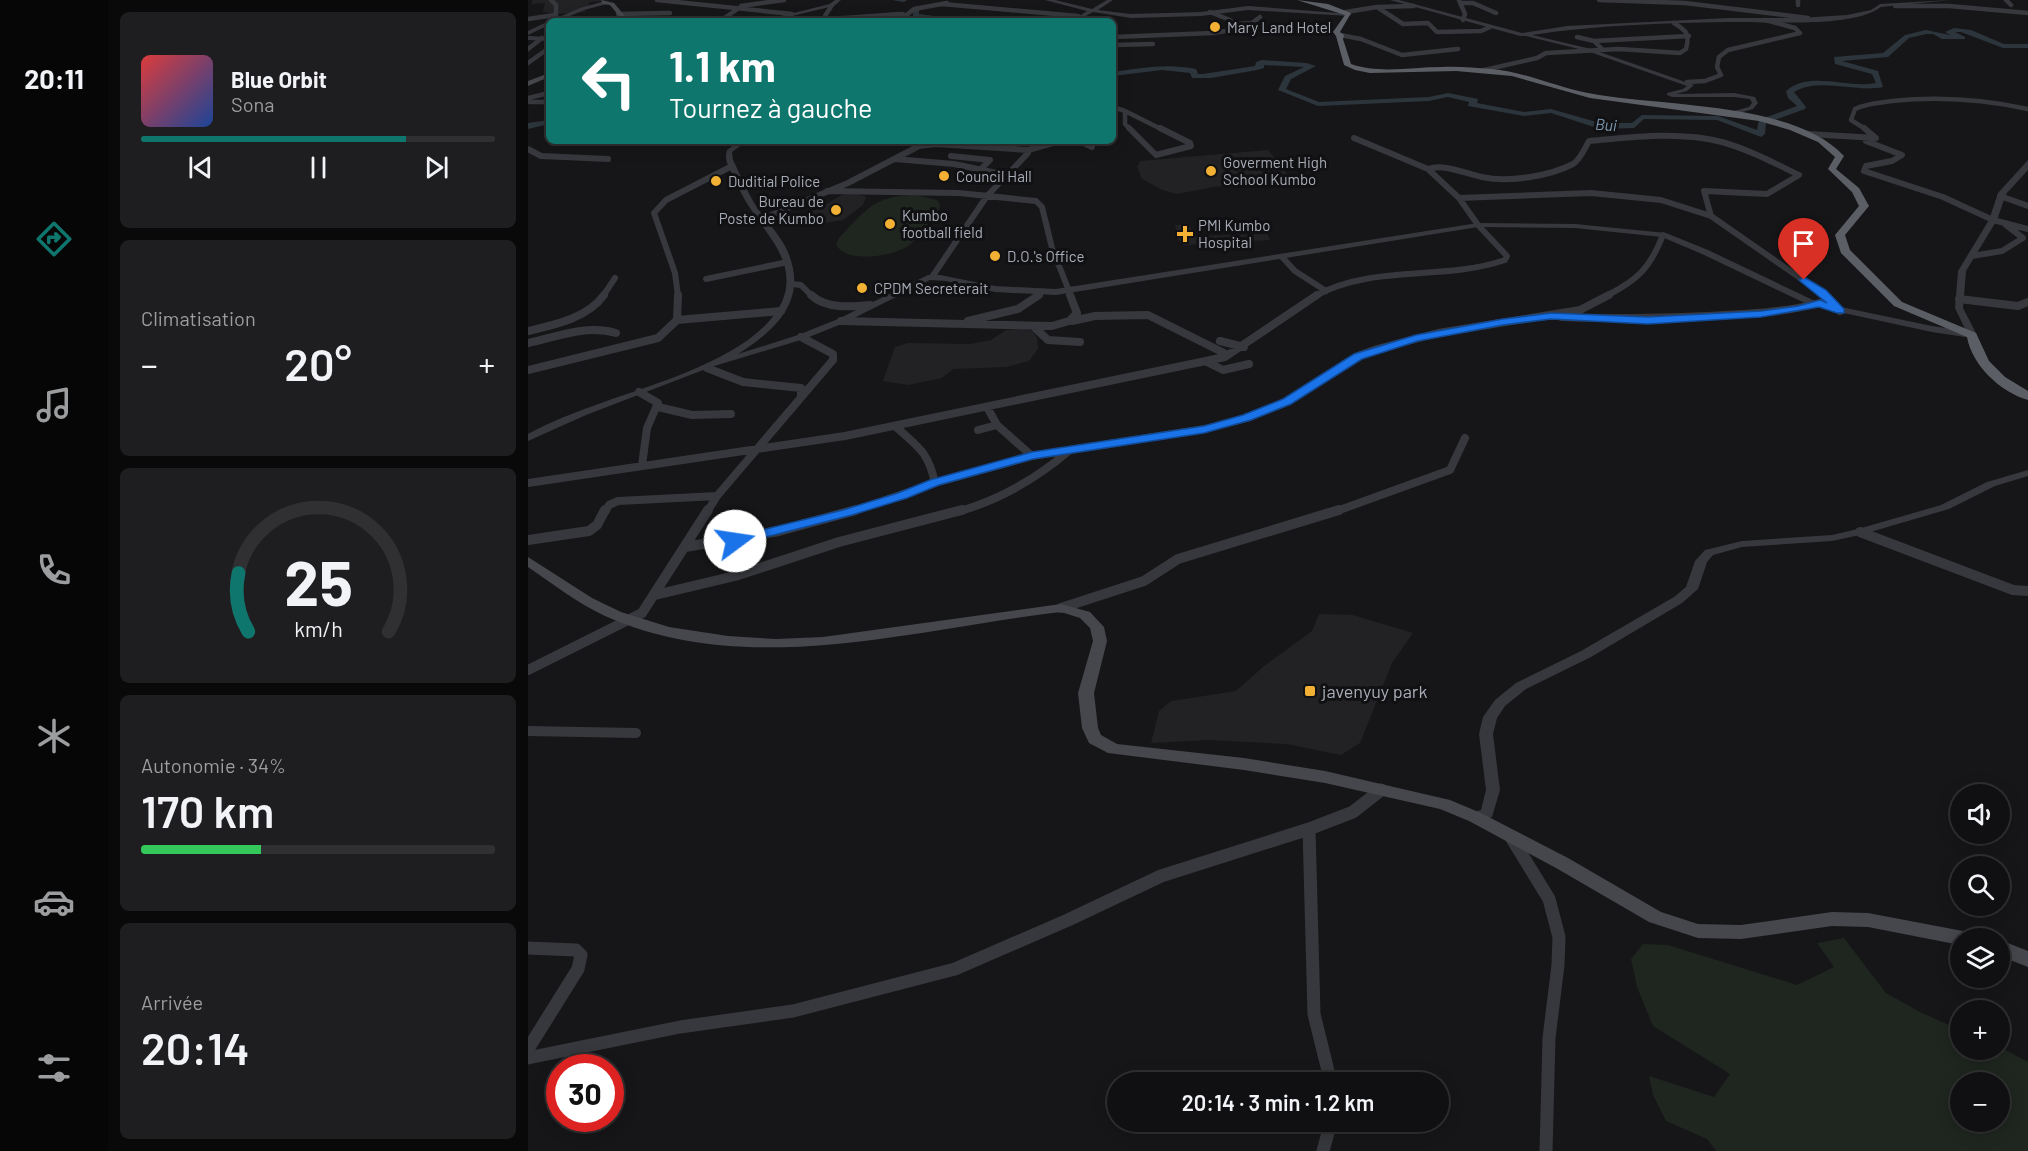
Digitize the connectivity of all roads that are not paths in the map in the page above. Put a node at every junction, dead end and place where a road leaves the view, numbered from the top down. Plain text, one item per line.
1 (551, 0) edge
2 (657, 0) edge
3 (784, 0) edge
4 (838, 0) edge
5 (957, 0) edge
6 (1048, 0) edge
7 (1110, 0) edge
8 (1300, 0) edge
9 (1393, 0) edge
10 (1599, 0) edge
11 (1948, 0) edge
12 (2006, 0) edge
13 (1460, 1) edge
14 (1645, 1) edge
15 (605, 2) edge
16 (674, 4) junction
17 (942, 4) junction
18 (832, 5) junction
19 (2011, 5) dead end
20 (1414, 6) junction
21 (1895, 6) junction
22 (733, 7) junction
23 (1377, 7) junction
24 (739, 8) junction
25 (1093, 9) junction
26 (1361, 10) junction
27 (1210, 12) junction
28 (669, 13) junction
29 (1347, 13) junction
30 (1496, 13) dead end
31 (618, 14) junction
32 (792, 14) junction
33 (903, 14) junction
34 (2028, 14) edge
35 (1390, 15) junction
36 (1260, 17) dead end
37 (553, 18) edge
38 (557, 18) edge
39 (623, 18) edge
40 (663, 18) edge
41 (724, 18) edge
42 (774, 18) edge
43 (826, 18) edge
44 (843, 18) edge
45 (901, 18) edge
46 (1067, 18) edge
47 (1078, 18) edge
48 (1808, 18) junction
49 (528, 19) edge
50 (546, 20) edge
51 (1463, 20) junction
52 (1766, 20) junction
53 (546, 21) edge
54 (1674, 23) junction
55 (528, 24) edge
56 (546, 24) edge
57 (1239, 25) junction
58 (1490, 27) junction
59 (1340, 35) junction
60 (1522, 35) junction
61 (528, 36) edge
62 (1689, 36) junction
63 (546, 37) edge
64 (1116, 37) edge
65 (1577, 37) dead end
66 (542, 38) junction
67 (1594, 41) junction
68 (1153, 44) dead end
69 (1116, 45) edge
70 (528, 49) edge
71 (1458, 49) dead end
72 (546, 50) edge
73 (1590, 50) junction
74 (1603, 50) junction
75 (528, 63) edge
76 (1480, 71) junction
77 (546, 76) edge
78 (1691, 83) junction
79 (528, 84) edge
80 (546, 94) edge
81 (528, 100) edge
82 (546, 102) edge
83 (1116, 108) edge
84 (2028, 109) edge
85 (1125, 111) junction
86 (1732, 113) junction
87 (1808, 134) junction
88 (1354, 138) dead end
89 (1863, 140) junction
90 (740, 144) edge
91 (1049, 144) edge
92 (1086, 144) edge
93 (1092, 147) dead end
94 (976, 148) junction
95 (528, 149) edge
96 (1028, 150) junction
97 (951, 156) junction
98 (972, 158) junction
99 (608, 159) dead end
100 (894, 159) junction
101 (939, 162) junction
102 (2028, 162) edge
103 (732, 166) junction
104 (981, 169) junction
105 (1428, 169) junction
106 (1006, 175) junction
107 (827, 191) junction
108 (987, 196) junction
109 (2000, 196) junction
110 (1460, 198) junction
111 (2028, 206) edge
112 (1710, 216) junction
113 (762, 219) junction
114 (1996, 220) junction
115 (1478, 225) junction
116 (2028, 229) edge
117 (1663, 235) junction
118 (1972, 256) junction
119 (1282, 257) junction
120 (788, 262) junction
121 (933, 277) junction
122 (615, 278) dead end
123 (706, 279) dead end
124 (791, 284) junction
125 (1069, 290) junction
126 (1326, 291) junction
127 (1041, 292) junction
128 (1959, 299) junction
129 (2028, 302) edge
130 (1820, 303) junction
131 (2018, 306) junction
132 (2028, 308) edge
133 (854, 309) junction
134 (781, 311) junction
135 (1840, 311) junction
136 (1077, 313) junction
137 (1095, 316) junction
138 (1551, 316) junction
139 (676, 320) junction
140 (841, 321) junction
141 (1072, 321) junction
142 (957, 324) junction
143 (1034, 327) junction
144 (528, 331) edge
145 (616, 333) dead end
146 (1972, 335) junction
147 (801, 337) junction
148 (1220, 341) dead end
149 (1080, 342) dead end
150 (528, 343) edge
151 (1244, 347) junction
152 (1228, 356) junction
153 (1207, 362) junction
154 (1249, 364) dead end
155 (710, 366) junction
156 (528, 370) edge
157 (639, 392) junction
158 (801, 396) junction
159 (2028, 396) edge
160 (658, 406) junction
161 (987, 407) junction
162 (731, 414) dead end
163 (998, 425) junction
164 (895, 426) junction
165 (1138, 429) dead end
166 (978, 430) dead end
167 (528, 438) edge
168 (1145, 438) junction
169 (1465, 438) dead end
170 (754, 449) junction
171 (1070, 450) junction
172 (1032, 456) junction
173 (642, 465) junction
174 (2028, 473) edge
175 (528, 483) edge
176 (935, 483) junction
177 (717, 496) junction
178 (1860, 532) junction
179 (528, 540) edge
180 (685, 547) junction
181 (528, 561) edge
182 (2028, 591) edge
183 (655, 596) junction
184 (1061, 608) junction
185 (627, 620) junction
186 (528, 670) edge
187 (528, 731) edge
188 (636, 733) dead end
189 (1382, 790) junction
190 (1475, 817) junction
191 (1309, 829) junction
192 (1511, 836) junction
193 (1950, 936) edge
194 (528, 948) edge
195 (2010, 952) edge
196 (2028, 959) edge
197 (528, 1049) edge
198 (528, 1058) edge
199 (1328, 1072) edge
200 (1328, 1132) edge
201 (1323, 1151) edge
202 (1546, 1151) edge

1 - 37 street
2 - 16 street
3 - 22 street
4 - 18 street
5 - 17 street
6 - 25 street
7 - 25 street
8 - 29 highway
9 - 20 street
10 - 14 street
11 - 21 street
12 - 19 street
13 - 30 street
13 - 51 street
14 - 48 street
15 - 31 main road
15 - 38 street
16 - 22 street
16 - 28 street
17 - 33 street
17 - 46 street
18 - 32 street
18 - 43 street
20 - 23 street
20 - 51 street
21 - 34 street
21 - 48 street
22 - 24 street
23 - 26 street
23 - 35 street
24 - 32 street
24 - 41 street
25 - 27 street
25 - 47 street
26 - 29 street
26 - 35 street
27 - 29 street
27 - 57 street
28 - 31 street
28 - 40 street
29 - 59 highway
31 - 39 main road
32 - 42 street
33 - 44 street
33 - 45 street
35 - 58 street
36 - 57 street
48 - 52 street
49 - 50 street
51 - 58 street
52 - 54 street
52 - 78 street
53 - 55 street
54 - 60 street
54 - 62 street
56 - 61 street
57 - 64 street
58 - 60 street
59 - 71 street
59 - 76 highway
60 - 73 street
61 - 66 street
62 - 67 street
62 - 74 street
63 - 66 street
65 - 67 street
66 - 70 street
67 - 74 street
68 - 69 street
72 - 75 street
73 - 74 street
73 - 76 street
73 - 78 street
76 - 86 highway
77 - 79 main road
78 - 86 street
80 - 81 street
81 - 82 street
83 - 85 street
84 - 89 street
85 - 85 street
86 - 87 highway
87 - 89 street
87 - 146 highway
88 - 105 street
89 - 114 street
90 - 103 street
91 - 96 street
92 - 93 street
94 - 96 street
94 - 97 street
94 - 98 street
94 - 100 street
95 - 99 street
96 - 106 street
97 - 98 street
97 - 101 street
98 - 104 street
100 - 101 street
100 - 107 street
101 - 104 street
102 - 109 street
103 - 113 street
103 - 139 street
104 - 106 street
105 - 110 street
105 - 112 street
106 - 108 street
107 - 108 street
107 - 113 street
108 - 121 street
108 - 125 street
109 - 111 street
109 - 114 street
110 - 112 street
110 - 115 street
112 - 135 street
113 - 120 street
114 - 116 street
114 - 118 street
114 - 118 street
115 - 117 street
115 - 119 street
115 - 126 street
117 - 130 street
117 - 138 street
118 - 128 street
119 - 125 street
119 - 126 street
120 - 123 street
120 - 124 street
121 - 127 street
121 - 133 street
122 - 144 street
124 - 133 street
124 - 134 street
125 - 127 street
125 - 136 street
126 - 151 street
127 - 142 street
128 - 131 street
128 - 146 street
129 - 131 street
130 - 135 street
130 - 138 street
131 - 132 street
133 - 140 street
134 - 139 street
134 - 155 street
135 - 146 street
136 - 137 street
136 - 141 street
137 - 141 street
137 - 152 street
138 - 168 street
139 - 156 street
140 - 142 street
140 - 147 street
141 - 143 street
142 - 143 street
143 - 149 street
145 - 150 street
146 - 159 highway
147 - 155 street
147 - 158 street
148 - 151 street
151 - 152 street
152 - 153 street
153 - 154 street
153 - 161 street
155 - 157 street
155 - 158 street
157 - 160 street
157 - 167 street
158 - 170 street
160 - 162 street
160 - 173 street
161 - 163 street
161 - 164 street
163 - 166 street
163 - 172 street
164 - 170 street
164 - 176 street
165 - 168 street
168 - 171 street
169 - 184 street
170 - 173 street
170 - 177 street
171 - 172 street
171 - 183 street
172 - 176 street
173 - 175 street
174 - 178 street
176 - 180 street
177 - 179 street
177 - 180 street
178 - 182 street
178 - 190 street
180 - 183 street
181 - 185 main road
183 - 185 street
184 - 185 main road
184 - 189 main road
185 - 186 street
187 - 188 street
189 - 190 main road
189 - 191 street
190 - 192 main road
191 - 198 street
191 - 199 street
192 - 193 main road
192 - 202 street
194 - 197 street
195 - 196 main road
200 - 201 street

